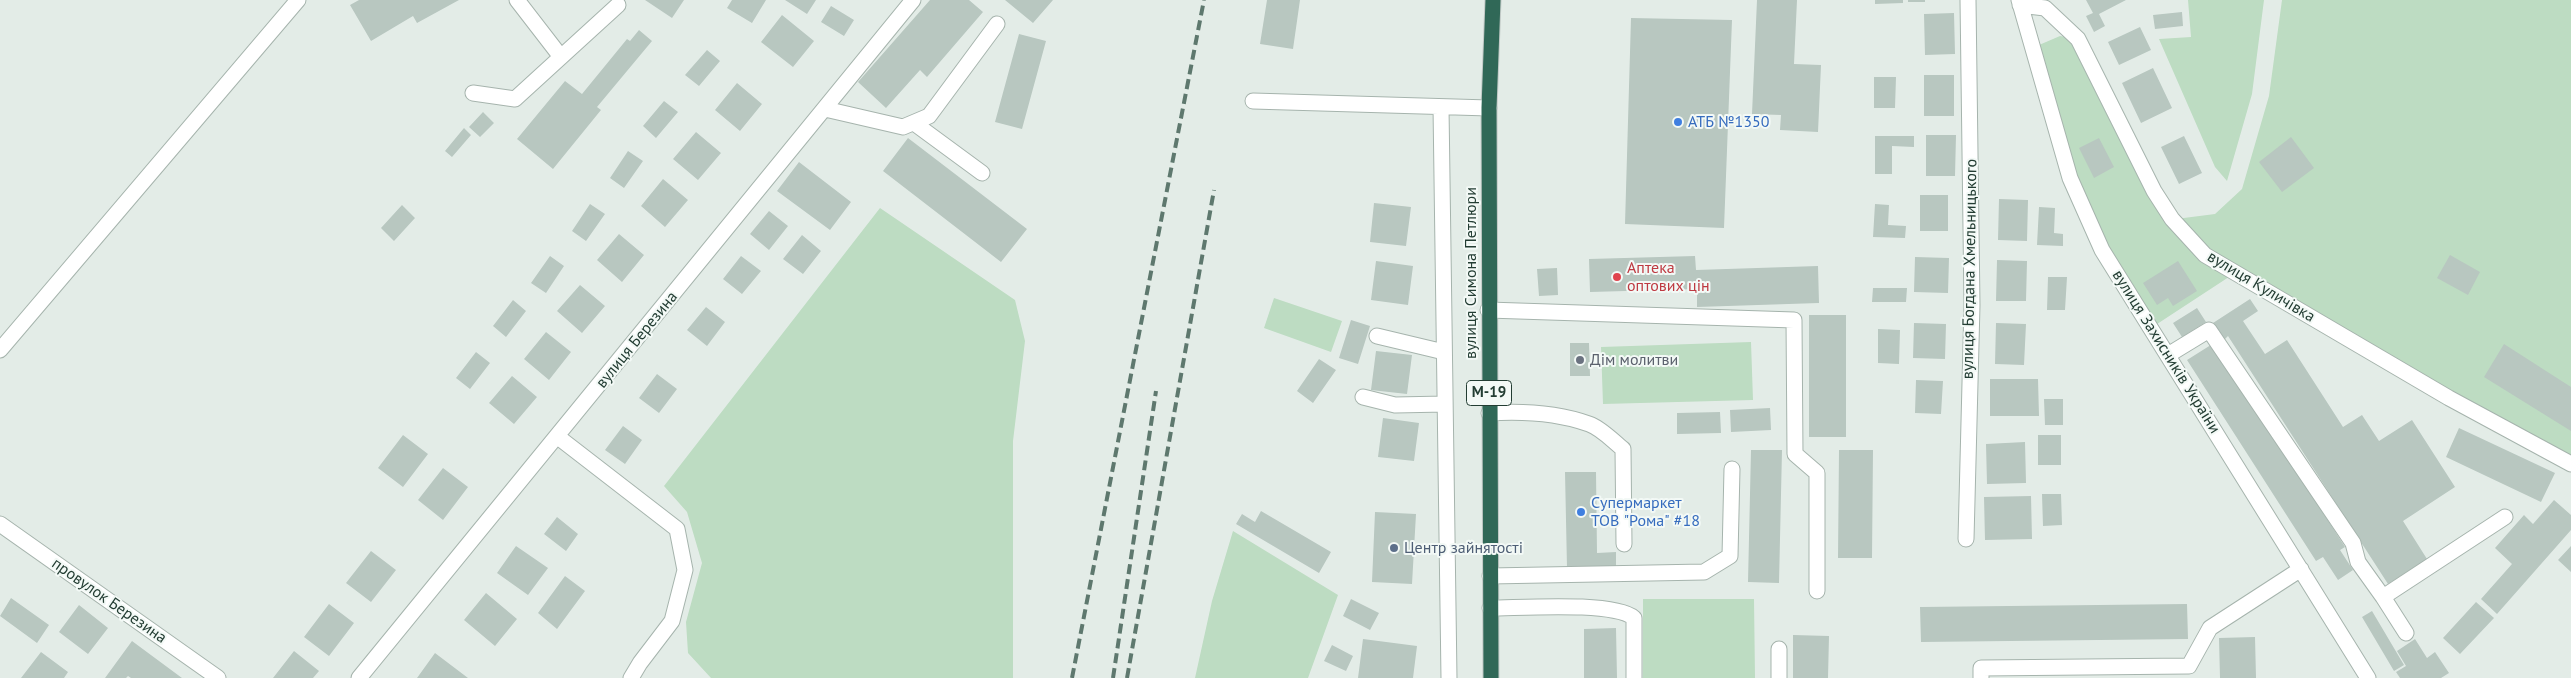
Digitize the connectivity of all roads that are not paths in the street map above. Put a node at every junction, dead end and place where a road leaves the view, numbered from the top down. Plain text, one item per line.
1 (298, 0) edge
2 (517, 0) edge
3 (913, 0) edge
4 (1492, 0) edge
5 (1968, 0) edge
6 (2019, 2) edge
7 (618, 5) dead end
8 (997, 24) dead end
9 (561, 57) junction
10 (473, 93) dead end
11 (1253, 101) dead end
12 (1441, 107) junction
13 (1489, 108) junction
14 (825, 109) junction
15 (914, 123) junction
16 (982, 173) dead end
17 (1488, 310) junction
18 (1377, 336) dead end
19 (0, 350) edge
20 (1444, 352) junction
21 (2168, 355) junction
22 (1362, 396) dead end
23 (1445, 404) junction
24 (1489, 413) junction
25 (558, 437) junction
26 (2571, 464) edge
27 (1732, 470) dead end
28 (2505, 517) dead end
29 (0, 524) edge
30 (1966, 538) dead end
31 (1624, 544) dead end
32 (2301, 569) junction
33 (1490, 576) junction
34 (1817, 591) dead end
35 (2383, 597) junction
36 (1490, 608) junction
37 (2406, 633) dead end
38 (1779, 649) dead end
39 (2189, 672) edge
40 (218, 678) edge
41 (359, 678) edge
42 (631, 678) edge
43 (1449, 678) edge
44 (1491, 678) edge
45 (1634, 678) edge
46 (1779, 678) edge
47 (1981, 678) edge
48 (2368, 678) edge

1 - 19 street
2 - 9 street
3 - 14 street, вулиця Березина
4 - 13 highway, М-19
5 - 30 street, вулиця Богдана Хмельницького
6 - 21 street, вулиця Захисників України
6 - 26 street, вулиця Куличівка
7 - 9 street
8 - 15 street
9 - 10 street
11 - 12 street
12 - 13 street
12 - 20 street
13 - 17 highway, вулиця Симона Петлюри / М-19
14 - 15 street
14 - 25 street, вулиця Березина
15 - 16 street
17 - 24 highway, вулиця Симона Петлюри / М-19
17 - 34 street
18 - 20 street
20 - 23 street
21 - 32 street, вулиця Захисників України
21 - 35 street
22 - 23 street
23 - 43 street
24 - 31 street
24 - 33 highway, вулиця Симона Петлюри / М-19
25 - 41 street, вулиця Березина
25 - 42 street
27 - 33 street
28 - 35 street
29 - 40 street, провулок Березина
32 - 39 street
32 - 48 street, вулиця Захисників України
33 - 36 highway, вулиця Симона Петлюри / М-19
35 - 37 street
36 - 44 highway, вулиця Симона Петлюри / М-19
36 - 45 street
38 - 46 street
39 - 47 street

